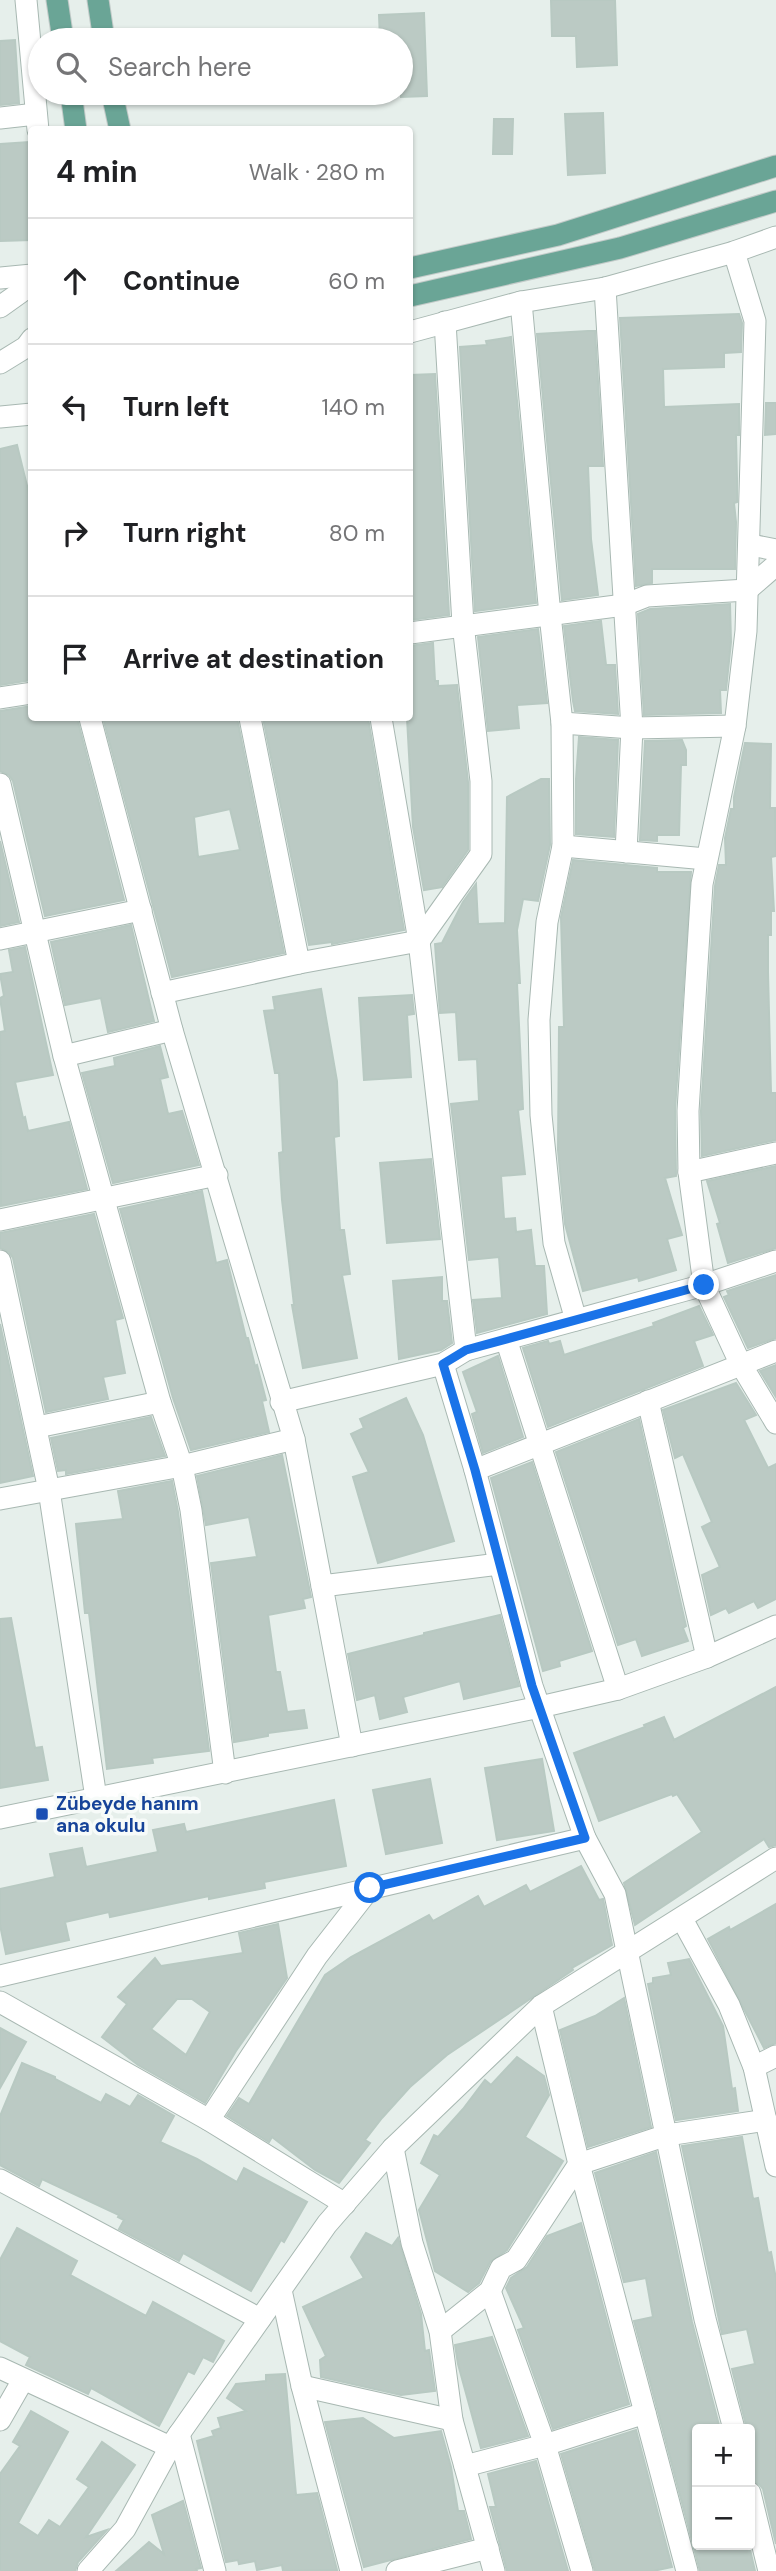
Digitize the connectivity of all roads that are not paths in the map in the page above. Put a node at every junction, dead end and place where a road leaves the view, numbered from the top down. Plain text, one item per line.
1 (26, 0) edge
2 (57, 0) edge
3 (98, 0) edge
4 (29, 28) edge
5 (61, 28) edge
6 (102, 28) edge
7 (73, 105) edge
8 (115, 105) edge
9 (0, 118) edge
10 (37, 122) edge
11 (75, 126) edge
12 (119, 126) edge
13 (776, 166) edge
14 (776, 201) edge
15 (776, 237) edge
16 (734, 252) junction
17 (413, 267) edge
18 (28, 276) edge
19 (0, 278) edge
20 (28, 282) edge
21 (605, 288) junction
22 (413, 295) edge
23 (522, 302) junction
24 (0, 307) edge
25 (445, 322) junction
26 (766, 323) edge
27 (413, 331) edge
28 (28, 345) edge
29 (0, 363) edge
30 (0, 417) edge
31 (28, 420) edge
32 (751, 545) junction
33 (776, 550) edge
34 (776, 565) edge
35 (747, 590) junction
36 (624, 605) junction
37 (550, 615) junction
38 (464, 625) junction
39 (413, 633) edge
40 (28, 694) edge
41 (0, 698) edge
42 (91, 721) edge
43 (251, 721) edge
44 (382, 721) edge
45 (562, 723) junction
46 (735, 726) junction
47 (632, 728) junction
48 (0, 784) edge
49 (563, 846) junction
50 (626, 852) junction
51 (706, 859) junction
52 (141, 910) junction
53 (34, 933) junction
54 (0, 939) edge
55 (419, 941) junction
56 (299, 963) junction
57 (162, 993) junction
58 (172, 1030) junction
59 (64, 1056) junction
60 (776, 1153) edge
61 (690, 1172) junction
62 (217, 1175) junction
63 (102, 1198) junction
64 (0, 1220) edge
65 (0, 1261) edge
66 (776, 1261) edge
67 (704, 1285) junction
68 (576, 1320) junction
69 (506, 1339) junction
70 (466, 1350) junction
71 (776, 1351) edge
72 (740, 1363) junction
73 (443, 1364) junction
74 (648, 1401) junction
75 (160, 1402) junction
76 (281, 1402) junction
77 (776, 1423) edge
78 (37, 1427) junction
79 (293, 1439) junction
80 (540, 1446) junction
81 (182, 1466) junction
82 (475, 1470) junction
83 (49, 1490) junction
84 (0, 1499) edge
85 (499, 1564) junction
86 (323, 1586) junction
87 (776, 1626) edge
88 (707, 1657) junction
89 (618, 1689) junction
90 (540, 1707) junction
91 (352, 1746) junction
92 (225, 1773) junction
93 (96, 1798) junction
94 (0, 1818) edge
95 (585, 1838) junction
96 (776, 1858) edge
97 (370, 1888) junction
98 (682, 1919) junction
99 (628, 1952) junction
100 (0, 1976) edge
101 (0, 2002) edge
102 (541, 2006) junction
103 (776, 2056) edge
104 (754, 2067) junction
105 (209, 2120) junction
106 (766, 2120) junction
107 (667, 2135) junction
108 (393, 2148) junction
109 (579, 2164) junction
110 (776, 2166) edge
111 (0, 2180) edge
112 (345, 2204) junction
113 (281, 2290) junction
114 (490, 2291) junction
115 (260, 2319) junction
116 (440, 2331) junction
117 (0, 2368) edge
118 (23, 2380) junction
119 (302, 2386) junction
120 (645, 2413) junction
121 (0, 2420) edge
122 (452, 2420) junction
123 (733, 2424) edge
124 (174, 2440) junction
125 (545, 2445) junction
126 (465, 2466) junction
127 (755, 2514) edge
128 (488, 2549) junction
129 (88, 2571) edge
130 (215, 2571) edge
131 (351, 2571) edge
132 (397, 2571) edge
133 (494, 2571) edge
134 (582, 2571) edge
135 (687, 2571) edge
136 (769, 2571) edge

1 - 4 street
2 - 5 main road
3 - 6 main road
7 - 11 main road
8 - 12 main road
9 - 10 street
13 - 17 main road
14 - 22 main road
15 - 16 street
16 - 21 street
16 - 26 street
18 - 19 street
20 - 24 street
21 - 23 street
21 - 36 street
23 - 25 street
23 - 37 street
25 - 27 street
25 - 38 street
26 - 32 street
28 - 29 street
30 - 31 street
32 - 33 street
32 - 35 street
34 - 35 street
35 - 36 street
35 - 46 street
36 - 37 street
36 - 47 street
37 - 38 street
37 - 45 street
38 - 39 street
38 - 55 street
40 - 41 street
42 - 52 street
43 - 56 street
44 - 55 street
45 - 47 street
45 - 49 street
46 - 47 street
46 - 51 street
47 - 50 street
48 - 53 street
49 - 50 street
49 - 68 street
50 - 51 street
51 - 61 street
52 - 53 street
52 - 57 street
53 - 54 street
53 - 59 street
55 - 56 street
55 - 70 street
56 - 57 street
57 - 58 street
58 - 59 street
58 - 62 street
59 - 63 street
60 - 61 street
61 - 67 street
62 - 63 street
62 - 76 street
63 - 64 street
63 - 75 street
65 - 78 street
66 - 67 street
67 - 68 street
67 - 72 street
68 - 69 street
69 - 70 street
69 - 80 street
70 - 73 street
71 - 72 street
72 - 74 street
72 - 77 street
73 - 76 street
73 - 82 street
74 - 80 street
74 - 88 street
75 - 78 street
75 - 81 street
76 - 79 street
78 - 83 street
79 - 81 street
79 - 86 street
80 - 82 street
80 - 89 street
81 - 83 street
81 - 92 street
82 - 85 street
83 - 84 street
83 - 93 street
85 - 86 street
85 - 90 street
86 - 91 street
87 - 88 street
88 - 89 street
89 - 90 street
90 - 91 street
90 - 95 street
91 - 92 street
92 - 93 street
93 - 94 street
95 - 97 street
95 - 99 street
96 - 98 street
97 - 100 street
97 - 105 street
98 - 99 street
98 - 104 street
99 - 102 street
99 - 107 street
101 - 105 street
102 - 108 street
102 - 109 street
103 - 104 street
104 - 106 street
105 - 112 street
106 - 107 street
106 - 110 street
107 - 109 street
107 - 123 street
108 - 112 street
108 - 116 street
109 - 114 street
109 - 120 street
111 - 115 street
112 - 113 street
113 - 115 street
113 - 119 street
114 - 116 street
114 - 125 street
115 - 124 street
116 - 122 street
117 - 118 street
118 - 121 street
118 - 124 street
119 - 122 street
119 - 131 street
120 - 125 street
120 - 135 street
122 - 126 street
124 - 129 street
124 - 130 street
125 - 126 street
125 - 134 street
126 - 128 street
127 - 136 street
128 - 132 street
128 - 133 street

